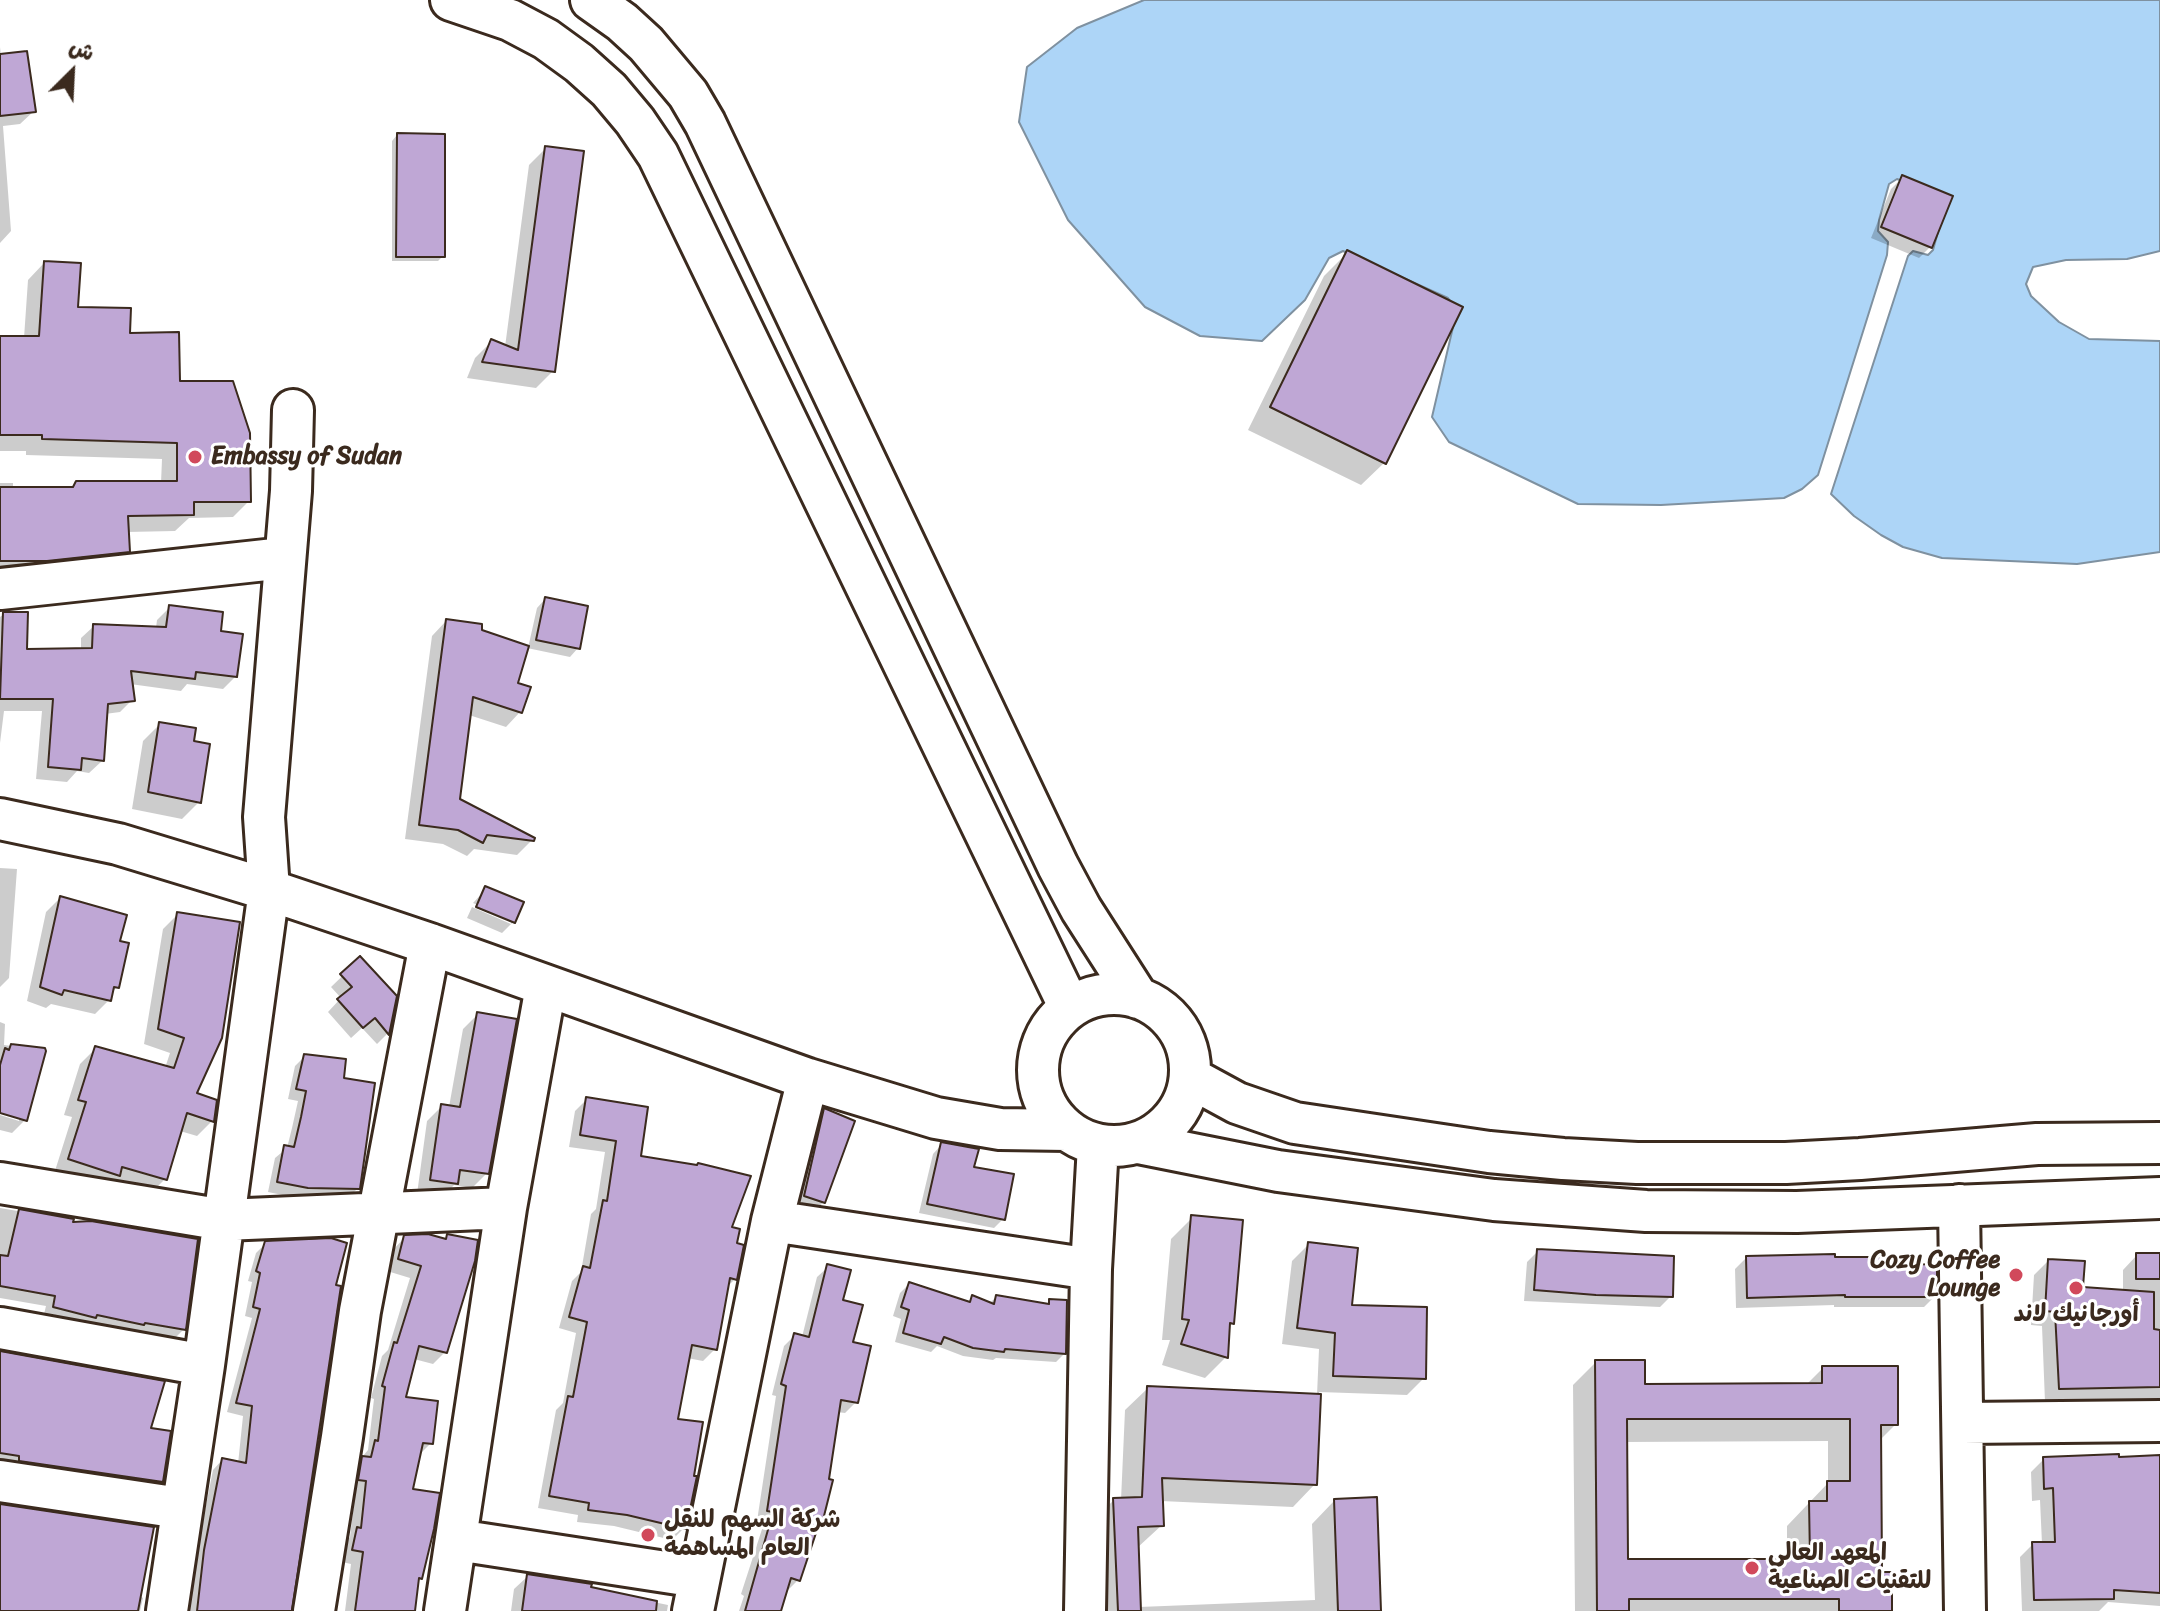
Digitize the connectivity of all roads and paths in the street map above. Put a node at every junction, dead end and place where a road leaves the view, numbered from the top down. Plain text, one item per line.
1 (451, 0) edge
2 (591, 0) edge
3 (293, 410) dead end
4 (284, 558) junction
5 (0, 589) edge
6 (0, 819) edge
7 (269, 890) junction
8 (430, 944) junction
9 (546, 986) junction
10 (1138, 998) junction
11 (1070, 1008) junction
12 (1191, 1078) junction
13 (808, 1079) junction
14 (1082, 1138) junction
15 (1138, 1143) junction
16 (2160, 1143) edge
17 (0, 1183) edge
18 (2160, 1198) edge
19 (1959, 1205) junction
20 (506, 1208) junction
21 (377, 1215) junction
22 (224, 1220) junction
23 (772, 1221) junction
24 (1091, 1269) junction
25 (0, 1328) edge
26 (204, 1365) junction
27 (2160, 1421) edge
28 (1963, 1423) junction
29 (0, 1481) edge
30 (180, 1508) junction
31 (457, 1540) junction
32 (695, 1594) edge
33 (167, 1611) edge
34 (314, 1611) edge
35 (445, 1611) edge
36 (1085, 1611) edge
37 (1965, 1611) edge

1 - 11 street
2 - 10 street
3 - 4 street
4 - 5 street
4 - 7 street
6 - 7 street
7 - 8 street
7 - 22 street
8 - 9 street
8 - 21 street
9 - 13 street
9 - 20 street
10 - 11 street
10 - 12 street
11 - 14 street
12 - 15 street
12 - 16 street
13 - 14 street
13 - 23 street
14 - 15 street
14 - 24 street
15 - 19 street
17 - 22 street
18 - 19 street
19 - 28 street
20 - 21 street
20 - 31 street
21 - 22 street
21 - 34 street
22 - 26 street
23 - 24 street
23 - 32 street
24 - 36 street
25 - 26 street
26 - 30 street
27 - 28 street
28 - 37 street
29 - 30 street
30 - 33 street
31 - 32 street
31 - 35 street

